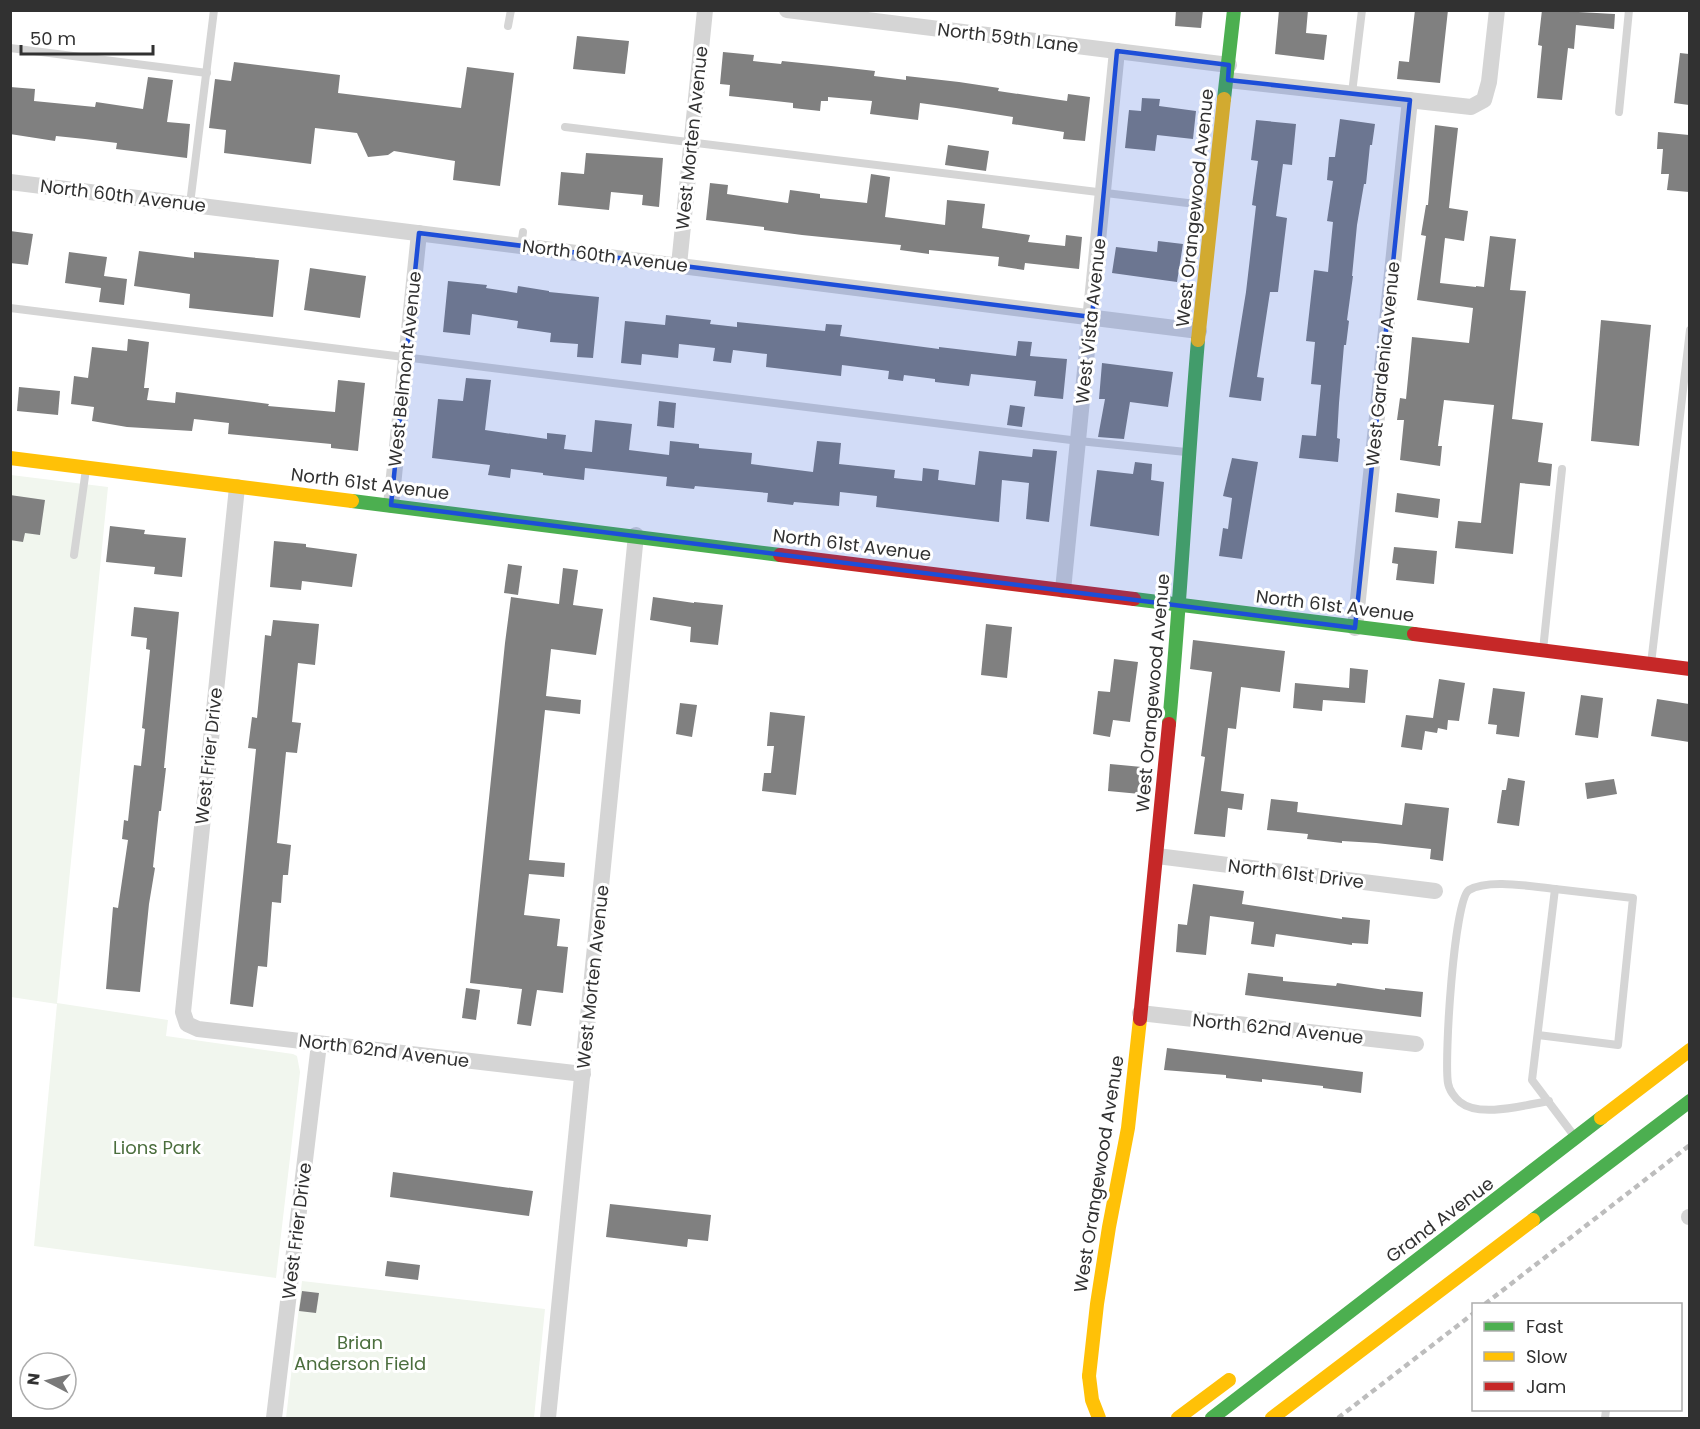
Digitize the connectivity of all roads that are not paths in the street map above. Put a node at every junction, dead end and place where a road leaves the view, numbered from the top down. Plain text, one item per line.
1 (214, 10) edge
2 (511, 10) edge
3 (705, 10) edge
4 (787, 10) edge
5 (1234, 10) edge
6 (1362, 10) edge
7 (1497, 10) edge
8 (1629, 10) edge
9 (508, 26) dead end
10 (10, 48) edge
11 (1117, 51) junction
12 (207, 73) junction
13 (1228, 73) junction
14 (1352, 93) junction
15 (1410, 100) junction
16 (1619, 112) dead end
17 (565, 127) dead end
18 (692, 141) junction
19 (10, 182) edge
20 (1104, 193) junction
21 (190, 204) junction
22 (1213, 206) junction
23 (419, 233) junction
24 (679, 265) junction
25 (10, 308) edge
26 (1092, 317) junction
27 (1689, 330) edge
28 (1199, 331) junction
29 (406, 358) junction
30 (1079, 441) junction
31 (1188, 452) junction
32 (10, 458) edge
33 (86, 467) junction
34 (1562, 469) dead end
35 (237, 487) junction
36 (391, 505) junction
37 (636, 536) junction
38 (74, 555) dead end
39 (1063, 590) junction
40 (1180, 604) junction
41 (1356, 628) junction
42 (1543, 651) junction
43 (1651, 664) junction
44 (1689, 669) edge
45 (1157, 856) junction
46 (1555, 889) junction
47 (1435, 891) dead end
48 (1140, 1013) junction
49 (187, 1023) joint
50 (1538, 1035) junction
51 (319, 1044) junction
52 (1416, 1044) dead end
53 (1689, 1050) edge
54 (583, 1074) junction
55 (1549, 1101) junction
56 (1689, 1101) edge
57 (1576, 1138) junction
58 (1383, 1286) junction
59 (1354, 1293) dead end
60 (1242, 1369) dead end
61 (1089, 1376) junction
62 (1082, 1408) dead end
63 (274, 1419) edge
64 (548, 1419) edge
65 (1099, 1419) edge
66 (1178, 1419) edge
67 (1212, 1419) edge
68 (1272, 1419) edge

1 - 12 lane
2 - 9 lane
3 - 18 street, West Morten Avenue
4 - 11 street, North 59th Lane
5 - 13 main road, West Orangewood Avenue
6 - 14 lane
7 - 15 street, North 59th Lane
8 - 16 lane
10 - 12 lane
11 - 13 street, North 59th Lane
11 - 20 street, West Vista Avenue
12 - 21 lane
13 - 14 street, North 59th Lane
13 - 22 main road, West Orangewood Avenue
14 - 15 street, North 59th Lane
15 - 41 street, West Gardenia Avenue
17 - 18 lane
18 - 20 lane
18 - 24 street, West Morten Avenue
19 - 21 street, North 60th Avenue
20 - 22 lane
20 - 26 street, West Vista Avenue
21 - 23 street, North 60th Avenue
22 - 28 main road, West Orangewood Avenue
23 - 24 street, North 60th Avenue
23 - 29 street, West Belmont Avenue
24 - 26 street, North 60th Avenue
25 - 29 lane
26 - 28 street, North 60th Avenue
26 - 30 street, West Vista Avenue
27 - 43 lane
28 - 31 main road, West Orangewood Avenue
29 - 30 lane
29 - 36 street, West Belmont Avenue
30 - 31 lane
30 - 39 street, West Vista Avenue
31 - 40 main road, West Orangewood Avenue
32 - 33 main road, North 61st Avenue
33 - 35 main road, North 61st Avenue
33 - 38 lane
34 - 42 lane
35 - 36 main road, North 61st Avenue
35 - 49 street, West Frier Drive
36 - 37 main road, North 61st Avenue
37 - 39 main road, North 61st Avenue
37 - 54 street, West Morten Avenue
39 - 40 main road, North 61st Avenue
40 - 41 main road, North 61st Avenue
40 - 45 main road, West Orangewood Avenue
41 - 42 main road, North 61st Avenue
42 - 43 main road, North 61st Avenue
43 - 44 main road, North 61st Avenue
45 - 47 street, North 61st Drive
45 - 48 main road, West Orangewood Avenue
46 - 50 lane
46 - 50 lane
46 - 55 lane
48 - 52 street, North 62nd Avenue
48 - 61 main road, West Orangewood Avenue
49 - 51 street, North 62nd Avenue
50 - 55 lane
51 - 54 street, North 62nd Avenue
51 - 63 street, West Frier Drive
53 - 57 main road, Grand Avenue
54 - 64 street, West Morten Avenue
55 - 57 lane
56 - 68 main road
57 - 58 main road, Grand Avenue
58 - 59 main road
58 - 67 main road, Grand Avenue
60 - 66 main road
61 - 62 main road
61 - 65 main road

